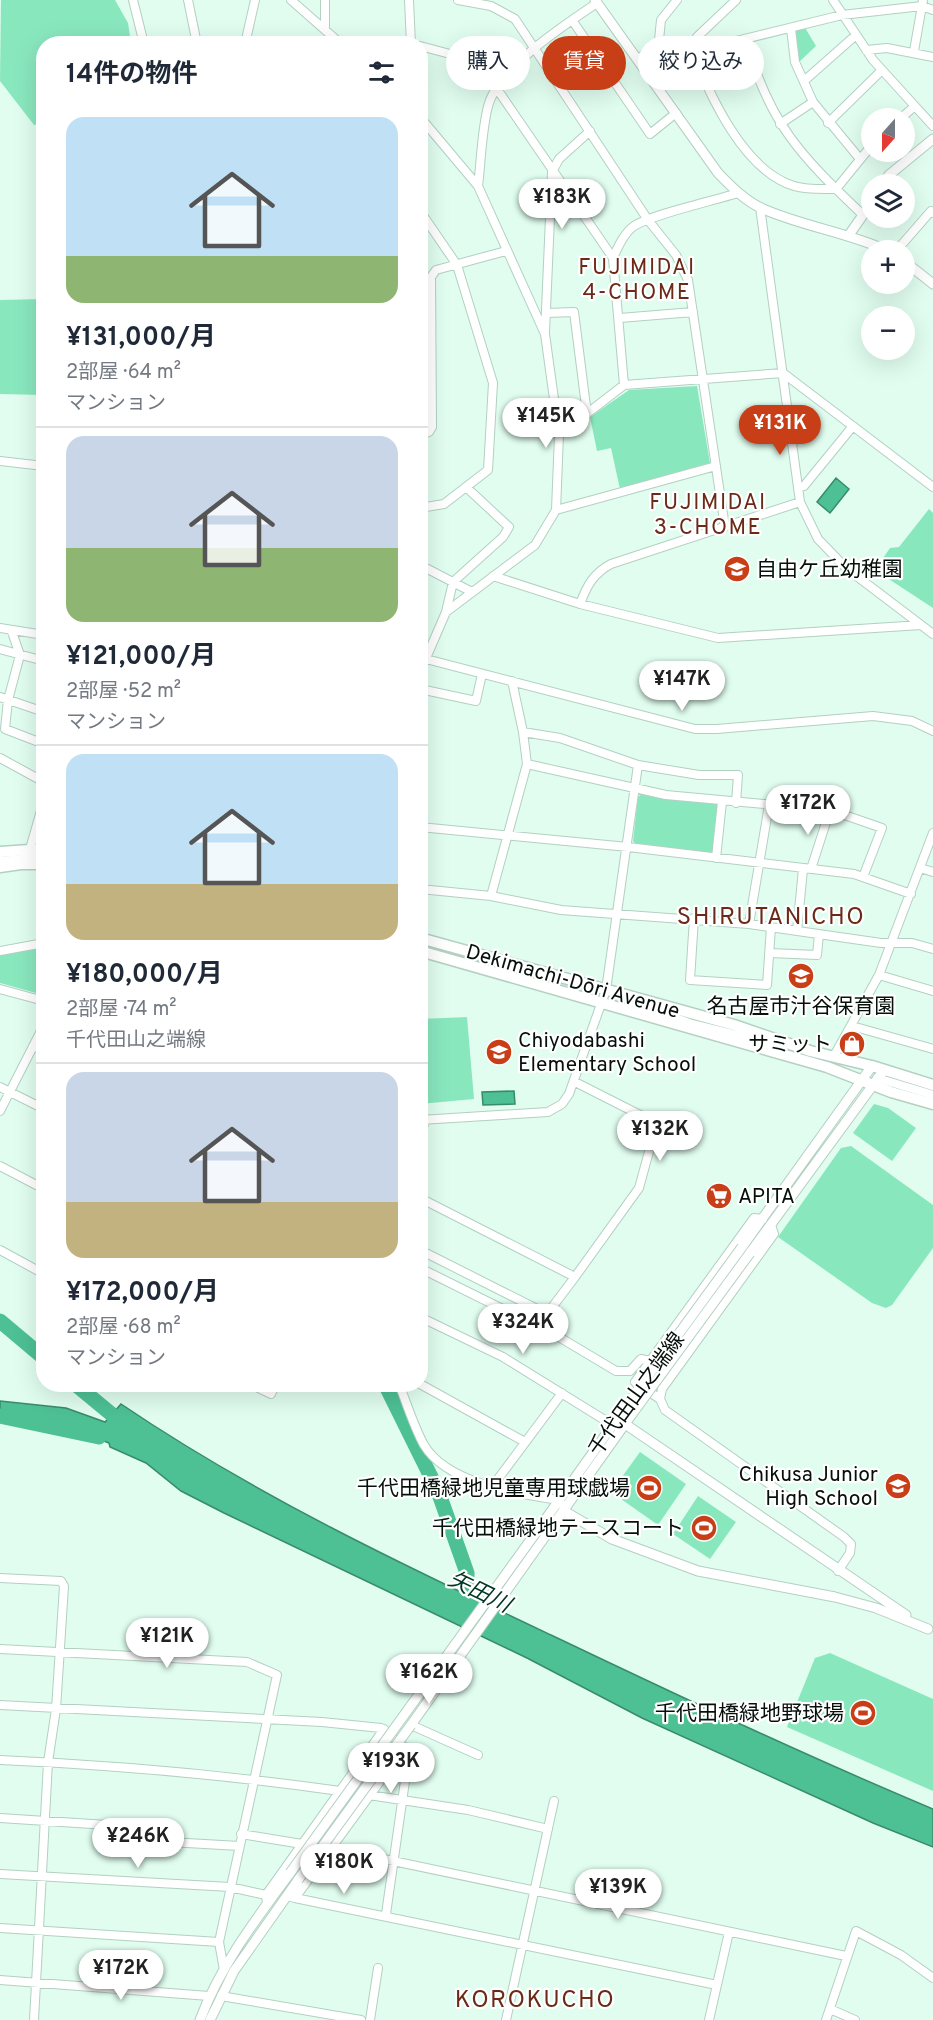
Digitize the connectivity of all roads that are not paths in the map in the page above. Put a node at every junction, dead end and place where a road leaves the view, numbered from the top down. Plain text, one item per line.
1 (133, 0) edge
2 (188, 0) edge
3 (255, 0) edge
4 (291, 0) edge
5 (325, 0) edge
6 (409, 0) edge
7 (458, 0) edge
8 (677, 0) edge
9 (736, 0) edge
10 (834, 0) edge
11 (883, 0) edge
12 (599, 1) edge
13 (922, 3) edge
14 (882, 10) junction
15 (933, 10) edge
16 (842, 15) junction
17 (572, 20) junction
18 (791, 28) junction
19 (325, 29) junction
20 (856, 35) junction
21 (142, 36) edge
22 (195, 36) edge
23 (247, 36) edge
24 (332, 36) edge
25 (412, 36) edge
26 (659, 36) edge
27 (698, 36) edge
28 (761, 36) edge
29 (428, 48) edge
30 (533, 48) junction
31 (866, 50) junction
32 (530, 51) edge
33 (914, 51) junction
34 (446, 53) edge
35 (933, 57) edge
36 (638, 58) edge
37 (882, 70) junction
38 (804, 81) junction
39 (496, 90) edge
40 (498, 90) edge
41 (660, 90) edge
42 (710, 90) edge
43 (762, 90) edge
44 (813, 102) junction
45 (915, 106) junction
46 (913, 108) edge
47 (676, 113) junction
48 (828, 123) junction
49 (780, 124) junction
50 (933, 126) edge
51 (428, 127) edge
52 (590, 131) junction
53 (933, 139) edge
54 (860, 159) joint
55 (552, 172) junction
56 (891, 174) edge
57 (478, 186) junction
58 (836, 189) junction
59 (738, 193) junction
60 (760, 207) junction
61 (861, 213) edge
62 (933, 213) edge
63 (861, 218) edge
64 (648, 220) junction
65 (428, 223) edge
66 (849, 235) junction
67 (861, 240) edge
68 (906, 240) edge
69 (506, 251) junction
70 (613, 258) junction
71 (457, 265) junction
72 (915, 270) edge
73 (933, 284) edge
74 (693, 312) junction
75 (546, 313) junction
76 (620, 318) junction
77 (545, 334) junction
78 (783, 373) junction
79 (703, 378) junction
80 (624, 385) junction
81 (587, 414) junction
82 (853, 426) junction
83 (428, 432) edge
84 (559, 435) junction
85 (0, 461) edge
86 (36, 465) edge
87 (716, 466) junction
88 (466, 487) junction
89 (933, 487) edge
90 (798, 488) junction
91 (800, 502) junction
92 (428, 507) edge
93 (556, 510) junction
94 (725, 527) junction
95 (428, 569) edge
96 (493, 576) junction
97 (453, 582) junction
98 (472, 592) junction
99 (580, 604) junction
100 (446, 612) junction
101 (921, 625) junction
102 (0, 628) edge
103 (12, 632) junction
104 (36, 634) edge
105 (933, 634) edge
106 (0, 649) edge
107 (428, 652) edge
108 (20, 655) junction
109 (36, 659) edge
110 (428, 667) edge
111 (482, 674) junction
112 (512, 681) junction
113 (428, 691) edge
114 (4, 699) edge
115 (36, 709) edge
116 (933, 731) edge
117 (523, 732) junction
118 (36, 741) edge
119 (0, 758) edge
120 (527, 764) junction
121 (638, 765) junction
122 (36, 778) edge
123 (635, 789) junction
124 (722, 802) junction
125 (736, 803) junction
126 (769, 805) junction
127 (830, 810) junction
128 (428, 828) edge
129 (36, 830) edge
130 (933, 833) edge
131 (507, 834) junction
132 (628, 847) junction
133 (0, 852) edge
134 (36, 854) edge
135 (716, 858) junction
136 (28, 859) junction
137 (36, 860) edge
138 (0, 861) edge
139 (759, 864) junction
140 (0, 867) edge
141 (920, 868) junction
142 (807, 869) junction
143 (933, 872) edge
144 (863, 877) junction
145 (428, 890) edge
146 (911, 894) junction
147 (491, 896) junction
148 (618, 913) junction
149 (694, 918) junction
150 (749, 924) junction
151 (771, 927) junction
152 (797, 931) junction
153 (819, 934) junction
154 (428, 940) edge
155 (892, 942) junction
156 (36, 944) edge
157 (933, 949) edge
158 (0, 951) edge
159 (428, 953) edge
160 (770, 953) junction
161 (879, 975) junction
162 (0, 989) edge
163 (933, 991) edge
164 (605, 995) junction
165 (36, 999) edge
166 (852, 1026) junction
167 (36, 1040) edge
168 (33, 1046) junction
169 (36, 1047) edge
170 (933, 1049) edge
171 (834, 1056) junction
172 (872, 1076) junction
173 (575, 1082) junction
174 (933, 1085) edge
175 (0, 1087) edge
176 (10, 1092) junction
177 (933, 1095) edge
178 (933, 1104) edge
179 (36, 1105) edge
180 (0, 1111) edge
181 (428, 1120) edge
182 (0, 1166) edge
183 (36, 1185) edge
184 (428, 1202) edge
185 (767, 1222) junction
186 (0, 1250) edge
187 (428, 1254) edge
188 (36, 1270) edge
189 (428, 1272) edge
190 (575, 1277) junction
191 (428, 1321) edge
192 (650, 1361) junction
193 (428, 1388) edge
194 (402, 1392) edge
195 (562, 1394) junction
196 (660, 1399) junction
197 (628, 1412) junction
198 (620, 1423) junction
199 (525, 1442) junction
200 (492, 1487) junction
201 (559, 1500) junction
202 (564, 1511) junction
203 (838, 1570) junction
204 (0, 1578) edge
205 (876, 1596) junction
206 (870, 1606) junction
207 (930, 1631) edge
208 (0, 1649) edge
209 (60, 1652) junction
210 (0, 1706) edge
211 (56, 1709) junction
212 (266, 1720) junction
213 (411, 1725) junction
214 (384, 1729) junction
215 (405, 1747) junction
216 (478, 1755) dead end
217 (0, 1760) edge
218 (48, 1762) junction
219 (254, 1778) junction
220 (340, 1791) junction
221 (369, 1795) junction
222 (403, 1800) junction
223 (554, 1801) dead end
224 (0, 1818) edge
225 (45, 1821) junction
226 (548, 1829) junction
227 (241, 1834) junction
228 (302, 1844) junction
229 (238, 1846) junction
230 (331, 1848) junction
231 (395, 1860) junction
232 (0, 1874) edge
233 (44, 1876) junction
234 (294, 1876) junction
235 (230, 1887) junction
236 (535, 1889) junction
237 (290, 1897) junction
238 (266, 1899) junction
239 (386, 1914) junction
240 (0, 1928) edge
241 (40, 1930) junction
242 (729, 1932) junction
243 (219, 1942) junction
244 (522, 1944) junction
245 (846, 1956) junction
246 (378, 1968) dead end
247 (224, 1970) junction
248 (933, 1978) edge
249 (0, 1980) edge
250 (38, 1982) junction
251 (717, 1985) junction
252 (209, 1996) junction
253 (221, 1996) junction
254 (830, 2009) junction
255 (34, 2020) edge
256 (200, 2020) edge
257 (210, 2020) edge
258 (361, 2020) edge
259 (370, 2020) edge
260 (506, 2020) edge
261 (709, 2020) edge
262 (826, 2020) edge
263 (855, 2020) edge

1 - 21 street
2 - 22 street
3 - 23 street
4 - 19 street
5 - 19 street
6 - 25 street
7 - 30 street
8 - 26 street
9 - 27 street
10 - 16 street
11 - 14 street
12 - 17 street
12 - 36 street
13 - 14 street
13 - 15 street
13 - 33 street
14 - 16 street
16 - 18 street
16 - 20 street
17 - 30 street
17 - 47 street
18 - 28 street
18 - 38 street
19 - 24 street
20 - 31 street
20 - 38 street
29 - 34 street
30 - 32 street
30 - 52 street
31 - 33 street
31 - 37 street
33 - 35 street
37 - 45 street
37 - 48 street
38 - 44 street
39 - 57 street
40 - 55 street
41 - 47 street
42 - 58 street
43 - 49 street
44 - 48 street
44 - 49 street
45 - 46 street
45 - 50 street
47 - 59 street
48 - 54 street
49 - 58 street
51 - 57 street
52 - 55 street
52 - 64 street
53 - 56 street
54 - 58 street
55 - 70 street
55 - 75 street
57 - 69 street
58 - 61 street
59 - 60 street
59 - 64 street
60 - 66 street
60 - 78 street
62 - 68 street
63 - 66 street
64 - 70 street
64 - 74 street
65 - 71 street
66 - 67 street
69 - 71 street
69 - 77 street
70 - 76 street
71 - 83 street
71 - 88 street
72 - 73 street
74 - 76 street
74 - 79 street
75 - 77 street
75 - 81 street
76 - 80 street
77 - 84 street
78 - 79 street
78 - 82 street
78 - 90 street
79 - 80 street
79 - 87 street
80 - 81 street
81 - 84 street
82 - 89 street
82 - 90 street
84 - 93 street
85 - 86 street
87 - 93 street
87 - 94 street
88 - 92 street
88 - 97 street
90 - 91 street
91 - 94 street
91 - 101 street
93 - 96 street
94 - 99 street
95 - 97 street
96 - 98 street
96 - 99 street
97 - 98 street
97 - 100 street
98 - 100 street
99 - 101 street
100 - 107 street
101 - 105 street
102 - 103 street
103 - 104 street
103 - 108 street
106 - 108 street
108 - 109 street
108 - 114 street
110 - 111 street
111 - 112 street
111 - 113 street
112 - 116 street
112 - 117 street
114 - 115 street
114 - 118 street
117 - 120 street
117 - 121 street
119 - 122 street
120 - 123 street
120 - 131 street
121 - 123 street
121 - 125 street
123 - 124 street
123 - 132 street
124 - 125 street
124 - 135 street
125 - 126 street
126 - 127 street
126 - 139 street
127 - 142 street
127 - 144 street
128 - 131 street
129 - 136 street
130 - 141 street
131 - 132 street
131 - 147 street
132 - 135 street
132 - 148 street
133 - 136 main road
134 - 136 main road
135 - 139 street
136 - 137 main road
136 - 138 street
136 - 140 main road
139 - 142 street
139 - 150 street
141 - 143 street
141 - 146 street
142 - 144 street
142 - 152 street
144 - 146 street
145 - 147 street
146 - 155 street
147 - 148 street
148 - 149 street
148 - 164 street
149 - 150 street
149 - 160 street
150 - 151 street
151 - 152 street
151 - 160 street
152 - 153 street
153 - 155 street
153 - 160 street
154 - 164 main road, Dekimachi-Dōri Avenue
155 - 157 street
155 - 161 street
156 - 158 street
159 - 164 main road, Dekimachi-Dōri Avenue
161 - 163 street
161 - 166 street
162 - 165 street
164 - 171 main road, Dekimachi-Dōri Avenue
164 - 172 main road, Dekimachi-Dōri Avenue
164 - 173 street
166 - 170 street
166 - 171 street
167 - 168 street
168 - 169 street
168 - 176 street
171 - 172 main road, Dekimachi-Dōri Avenue
172 - 174 main road, Dekimachi-Dōri Avenue
172 - 177 street
172 - 178 main road, Dekimachi-Dōri Avenue
172 - 185 street, 千代田山之端線
173 - 181 street
173 - 190 street
175 - 176 street
176 - 179 street
176 - 180 street
182 - 183 street
184 - 190 street
185 - 192 street
185 - 196 street
185 - 197 street, 千代田山之端線, bridge
185 - 197 street, 千代田山之端線, bridge
186 - 188 street
187 - 190 street
189 - 192 street
191 - 195 street
192 - 196 street
193 - 199 street
194 - 200 street
195 - 198 street
195 - 199 street
196 - 203 street
197 - 198 street, 千代田山之端線
198 - 201 street, 千代田山之端線
198 - 202 street, 千代田山之端線
198 - 203 street
199 - 200 street
200 - 201 street
201 - 202 street
201 - 234 street, 千代田山之端線, bridge
202 - 206 street
202 - 213 street, 千代田山之端線
203 - 205 street
204 - 209 street
205 - 206 street
205 - 207 street
206 - 207 street
208 - 209 street
209 - 211 street
209 - 212 street
210 - 211 street
211 - 212 street
211 - 218 street
212 - 214 street
212 - 219 street
213 - 216 street
213 - 234 street, 千代田山之端線, bridge
214 - 215 street
214 - 220 street
215 - 221 street
215 - 222 street
217 - 218 street
218 - 219 street
218 - 225 street
219 - 220 street
219 - 227 street
220 - 228 street
221 - 222 street
221 - 230 street
222 - 226 street
222 - 231 street
223 - 226 street
224 - 225 street
225 - 229 street
225 - 233 street
226 - 236 street
227 - 228 street
227 - 229 street
228 - 238 street
229 - 235 street
230 - 231 street
230 - 237 street
231 - 236 street
231 - 239 street
232 - 233 street
233 - 235 street
233 - 241 street
234 - 237 street, 千代田山之端線
234 - 238 street, 千代田山之端線
235 - 238 street
235 - 243 street
236 - 242 street
236 - 244 street
237 - 239 street
237 - 253 street, 千代田山之端線
238 - 247 street, 千代田山之端線
239 - 244 street
240 - 241 street
241 - 243 street
241 - 250 street
242 - 245 street
242 - 251 street
243 - 247 street
244 - 251 street
244 - 260 street
245 - 248 street
245 - 254 street
246 - 259 street
247 - 252 street, 千代田山之端線
249 - 250 street
250 - 252 street
250 - 255 street
251 - 261 street
252 - 256 street, 千代田山之端線
253 - 257 street, 千代田山之端線
253 - 258 street
254 - 262 street
254 - 263 street

